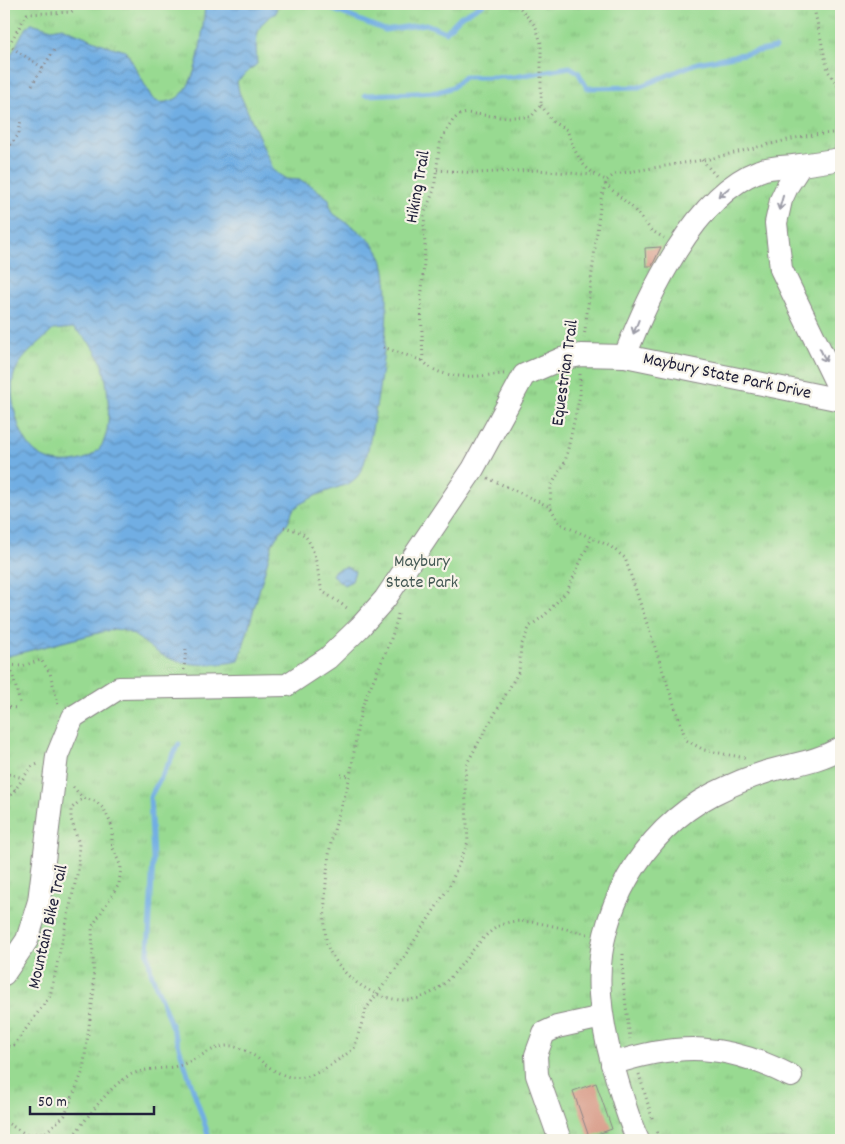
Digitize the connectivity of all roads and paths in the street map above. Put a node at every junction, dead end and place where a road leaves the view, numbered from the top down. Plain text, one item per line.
1 (83, 4) edge
2 (517, 4) edge
3 (813, 4) edge
4 (8, 45) junction
5 (54, 50) dead end
6 (4, 53) edge
7 (43, 68) junction
8 (32, 85) dead end
9 (841, 90) edge
10 (541, 105) junction
11 (21, 119) dead end
12 (841, 132) edge
13 (4, 142) edge
14 (10, 145) junction
15 (4, 153) edge
16 (841, 159) edge
17 (801, 165) junction
18 (437, 170) junction
19 (592, 175) junction
20 (601, 178) junction
21 (606, 184) junction
22 (680, 247) junction
23 (383, 347) dead end
24 (581, 355) junction
25 (618, 356) junction
26 (422, 360) junction
27 (524, 375) junction
28 (841, 393) edge
29 (841, 400) edge
30 (473, 469) junction
31 (550, 507) junction
32 (284, 527) dead end
33 (592, 537) junction
34 (387, 596) junction
35 (365, 620) junction
36 (185, 648) dead end
37 (4, 665) edge
38 (184, 673) dead end
39 (20, 703) dead end
40 (4, 707) edge
41 (17, 708) dead end
42 (73, 718) junction
43 (841, 748) edge
44 (57, 756) junction
45 (752, 760) dead end
46 (4, 773) edge
47 (341, 775) dead end
48 (350, 776) junction
49 (4, 778) edge
50 (23, 778) junction
51 (69, 783) dead end
52 (15, 790) junction
53 (4, 794) edge
54 (11, 795) junction
55 (83, 798) junction
56 (4, 801) edge
57 (605, 937) junction
58 (4, 974) edge
59 (377, 995) junction
60 (602, 1017) junction
61 (4, 1048) edge
62 (634, 1057) junction
63 (612, 1064) junction
64 (791, 1076) dead end
65 (4, 1121) edge
66 (559, 1139) edge
67 (70, 1140) edge
68 (638, 1140) edge
69 (661, 1140) edge

1 - 4 path
2 - 10 path
3 - 9 path
4 - 6 path
4 - 7 path
5 - 7 path
7 - 8 path
10 - 18 path, Hiking Trail
10 - 19 path
11 - 14 path
12 - 21 path
13 - 14 path
14 - 15 path
16 - 17 lane
17 -> 22 lane
17 -> 28 lane
18 - 19 path
18 - 26 path, Hiking Trail
19 - 20 path
20 - 21 path
20 - 21 path
21 - 22 path
21 - 24 path, Equestrian Trail
22 -> 25 lane
23 - 26 path
24 - 25 lane, Maybury State Park Drive
24 - 27 lane, Maybury State Park Drive
24 - 31 path, Equestrian Trail
25 - 29 lane, Maybury State Park Drive
26 - 27 path
27 - 30 lane
30 - 31 path
30 - 34 lane
31 - 33 path
32 - 35 path
33 - 45 path
33 - 59 path
34 - 35 lane
34 - 48 path
35 - 42 lane
36 - 38 path
37 - 39 path
37 - 42 path
40 - 41 path
42 - 44 lane
43 - 57 lane
44 - 50 path
44 - 58 lane
46 - 50 path
47 - 48 path
48 - 59 path
49 - 52 path
50 - 52 path
51 - 55 path
52 - 54 path
53 - 54 path
54 - 56 path
55 - 61 path, Mountain Bike Trail
55 - 65 path
57 - 59 path
57 - 60 lane
57 - 62 path
59 - 67 path
60 - 63 lane
60 - 66 lane
62 - 63 lane
62 - 64 lane
62 - 69 path
63 - 68 lane

